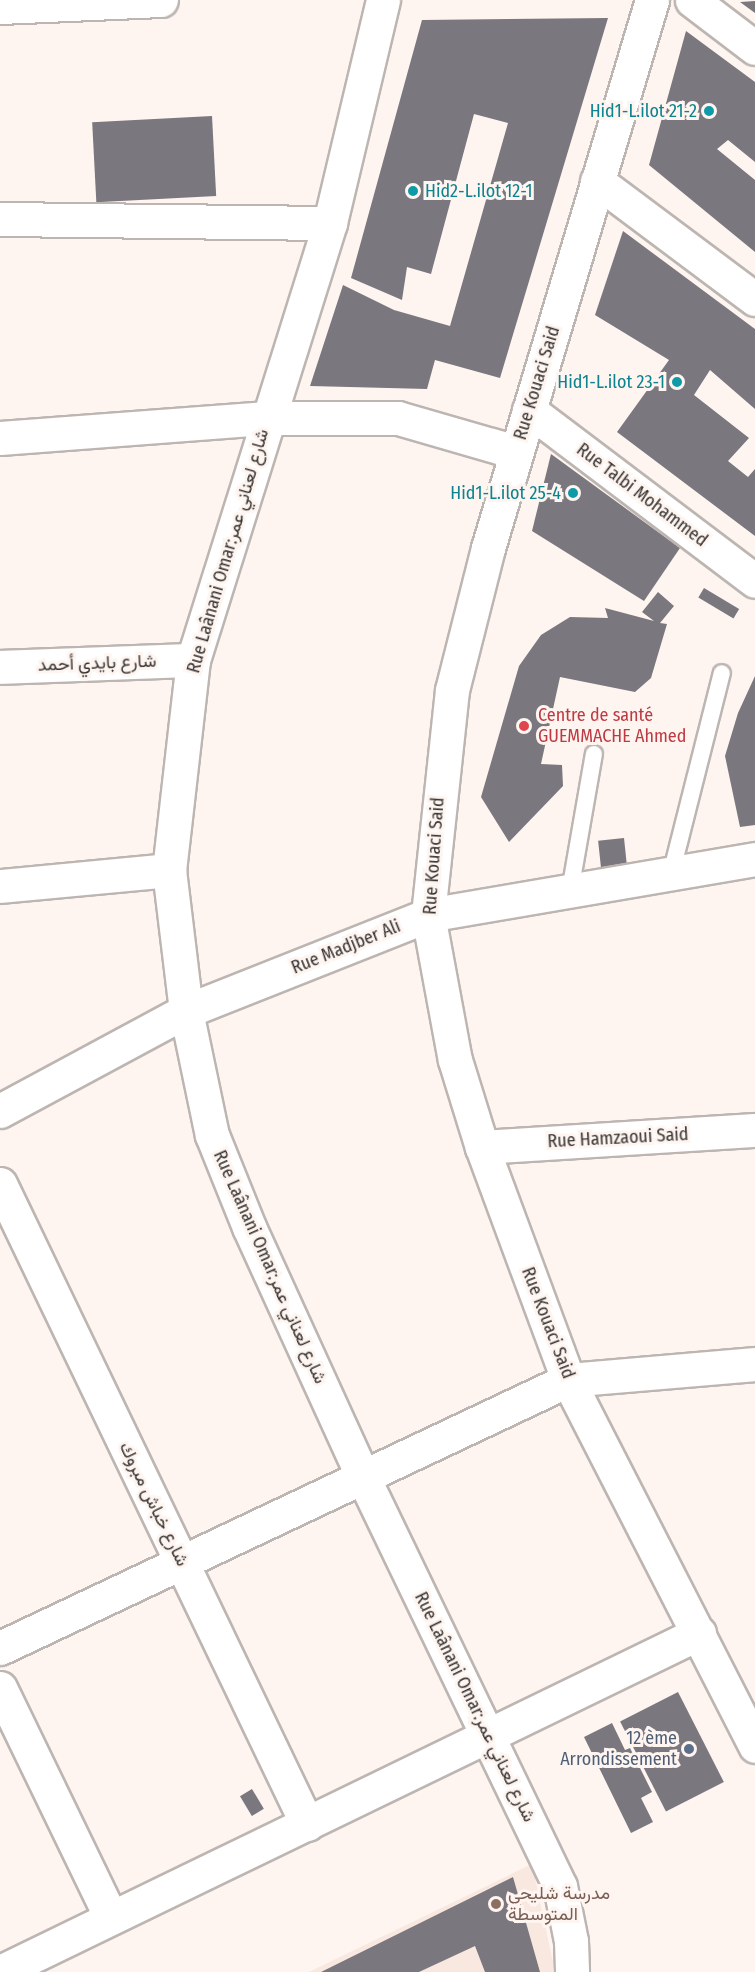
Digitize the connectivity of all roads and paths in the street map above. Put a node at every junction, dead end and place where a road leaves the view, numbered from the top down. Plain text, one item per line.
1 (161, 0) edge
2 (384, 0) edge
3 (652, 0) edge
4 (692, 0) edge
5 (0, 7) edge
6 (755, 48) edge
7 (597, 180) junction
8 (0, 219) edge
9 (330, 223) junction
10 (755, 299) edge
11 (529, 410) junction
12 (267, 418) junction
13 (0, 438) edge
14 (516, 452) junction
15 (755, 581) edge
16 (194, 660) junction
17 (0, 667) edge
18 (722, 673) dead end
19 (594, 754) dead end
20 (755, 859) edge
21 (169, 870) junction
22 (671, 873) junction
23 (0, 886) edge
24 (570, 891) junction
25 (428, 915) junction
26 (186, 1011) junction
27 (0, 1111) edge
28 (755, 1130) edge
29 (482, 1146) junction
30 (0, 1184) edge
31 (755, 1364) edge
32 (568, 1380) junction
33 (362, 1474) junction
34 (182, 1563) junction
35 (699, 1633) junction
36 (0, 1648) edge
37 (0, 1688) edge
38 (490, 1737) junction
39 (755, 1746) edge
40 (307, 1824) junction
41 (111, 1918) junction
42 (0, 1972) edge
43 (572, 1972) edge

1 - 5 street
2 - 9 street, Rue Laânani Omar;شارع لعناني عمر
3 - 7 street, Rue Kouaci Said
4 - 6 street
7 - 10 street
7 - 11 street, Rue Kouaci Said
8 - 9 street
9 - 12 street, Rue Laânani Omar;شارع لعناني عمر
11 - 14 street, Rue Kouaci Said
11 - 15 street, Rue Talbi Mohammed
12 - 13 street
12 - 14 street
12 - 16 street, Rue Laânani Omar;شارع لعناني عمر
14 - 25 street, Rue Kouaci Said
16 - 17 street, شارع بايدي أحمد
16 - 21 street, Rue Laânani Omar;شارع لعناني عمر
18 - 22 lane
19 - 24 lane
20 - 22 street, Rue Madjber Ali
21 - 23 street
21 - 26 street, Rue Laânani Omar;شارع لعناني عمر
22 - 24 street, Rue Madjber Ali
24 - 25 street, Rue Madjber Ali
25 - 26 street, Rue Madjber Ali
25 - 29 street, Rue Kouaci Said
26 - 27 street, Rue Madjber Ali
26 - 33 street, Rue Laânani Omar;شارع لعناني عمر
28 - 29 street, Rue Hamzaoui Said
29 - 32 street, Rue Kouaci Said
30 - 34 street, شارع خباش مبروك
31 - 32 street
32 - 33 street
32 - 35 street, Rue Kouaci Said
33 - 34 street
33 - 38 street, Rue Laânani Omar;شارع لعناني عمر
34 - 36 street
34 - 40 street, شارع خباش مبروك
35 - 38 street
35 - 39 street, Rue Kouaci Said
37 - 41 street
38 - 40 street
38 - 43 street, Rue Laânani Omar;شارع لعناني عمر
40 - 41 street
41 - 42 street

